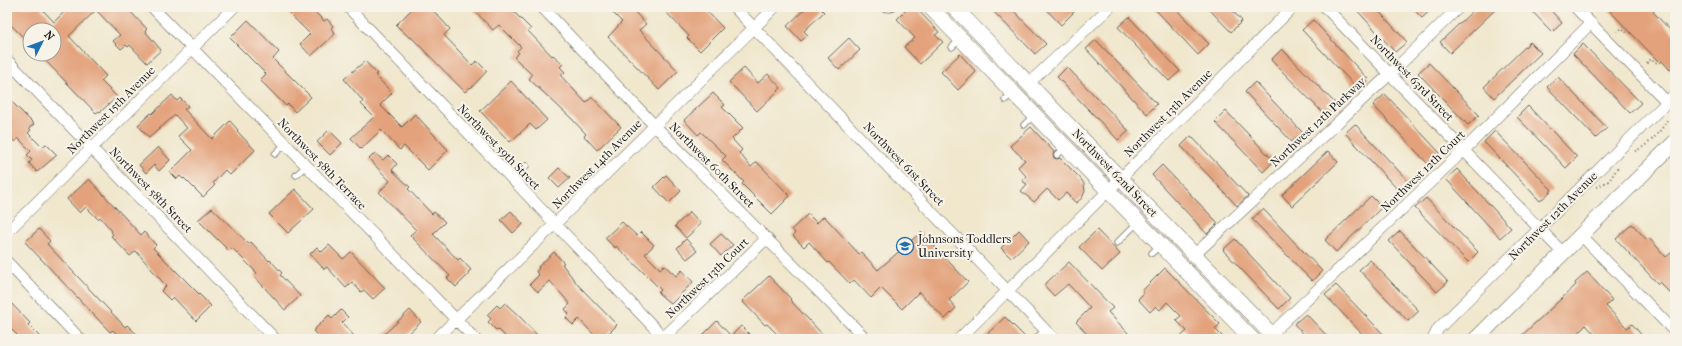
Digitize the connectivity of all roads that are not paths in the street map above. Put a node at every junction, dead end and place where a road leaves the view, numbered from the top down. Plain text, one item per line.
1 (152, 7) edge
2 (234, 7) edge
3 (348, 7) edge
4 (542, 7) edge
5 (734, 7) edge
6 (775, 7) edge
7 (875, 7) edge
8 (893, 7) edge
9 (930, 7) edge
10 (954, 7) edge
11 (1110, 7) edge
12 (1293, 7) edge
13 (1325, 7) edge
14 (1459, 7) edge
15 (1575, 7) edge
16 (1591, 23) junction
17 (754, 27) junction
18 (191, 48) junction
19 (7, 60) edge
20 (1390, 74) junction
21 (1028, 84) junction
22 (1671, 98) edge
23 (654, 125) junction
24 (1675, 142) edge
25 (285, 144) junction
26 (92, 148) junction
27 (1464, 150) junction
28 (275, 154) dead end
29 (306, 166) junction
30 (526, 166) dead end
31 (296, 175) dead end
32 (1120, 179) junction
33 (512, 180) junction
34 (1108, 191) junction
35 (1138, 222) junction
36 (555, 224) junction
37 (1540, 229) junction
38 (7, 232) edge
39 (1581, 235) junction
40 (767, 238) junction
41 (1117, 243) dead end
42 (1563, 253) junction
43 (1194, 255) junction
44 (7, 262) edge
45 (1008, 291) junction
46 (456, 320) junction
47 (1045, 330) junction
48 (1675, 332) edge
49 (1273, 337) edge
50 (1482, 337) edge
51 (665, 338) edge
52 (80, 339) edge
53 (275, 339) edge
54 (436, 339) edge
55 (474, 339) edge
56 (866, 339) edge
57 (959, 339) edge
58 (1035, 339) edge
59 (1054, 339) edge
60 (1252, 339) edge
61 (1433, 339) edge

1 - 18 street, Northwest 58th Terrace
2 - 18 street, Northwest 15th Avenue
3 - 33 street, Northwest 59th Street
4 - 23 street, Northwest 60th Street
5 - 17 street, Northwest 61st Street
6 - 17 street, Northwest 14th Avenue
7 - 8 lane
9 - 34 main road, Northwest 62nd Street
10 - 21 main road, Northwest 62nd Street
11 - 21 street
12 - 32 street, Northwest 13th Avenue
13 - 20 street, Northwest 63rd Street
14 - 20 street, Northwest 12th Parkway
15 - 16 street
16 - 22 street
16 - 27 street, Northwest 12th Court
17 - 23 street, Northwest 14th Avenue
17 - 45 street, Northwest 61st Street
18 - 25 street, Northwest 58th Terrace
18 - 26 street, Northwest 15th Avenue
19 - 26 street, Northwest 58th Street
20 - 27 street, Northwest 63rd Street
20 - 43 street, Northwest 12th Parkway
21 - 32 main road, Northwest 62nd Street
22 - 37 street, Northwest 12th Avenue
23 - 36 street, Northwest 14th Avenue
23 - 40 street, Northwest 60th Street
24 - 39 main road
25 - 28 lane
25 - 29 street, Northwest 58th Terrace
26 - 38 street, Northwest 15th Avenue
26 - 53 street, Northwest 58th Street
27 - 37 street, Northwest 63rd Street
27 - 49 street, Northwest 12th Court
29 - 31 lane
29 - 46 street, Northwest 58th Terrace
30 - 33 lane
32 - 34 street, Northwest 13th Avenue
32 - 43 main road, Northwest 62nd Street
33 - 36 street, Northwest 59th Street
34 - 35 main road, Northwest 62nd Street
34 - 45 street, Northwest 13th Avenue
35 - 41 lane
35 - 60 main road, Northwest 62nd Street
36 - 46 street, Northwest 14th Avenue
36 - 51 street, Northwest 59th Street
37 - 42 street, Northwest 63rd Street
37 - 61 street, Northwest 12th Avenue
39 - 42 main road
39 - 48 street
40 - 51 street, Northwest 13th Court
40 - 56 street, Northwest 60th Street
42 - 50 main road
43 - 49 main road, Northwest 62nd Street
44 - 52 street
45 - 47 street, Northwest 61st Street
45 - 57 street, Northwest 13th Avenue
46 - 54 street, Northwest 14th Avenue
46 - 55 street, Northwest 58th Terrace
47 - 58 lane
47 - 59 street, Northwest 61st Street

